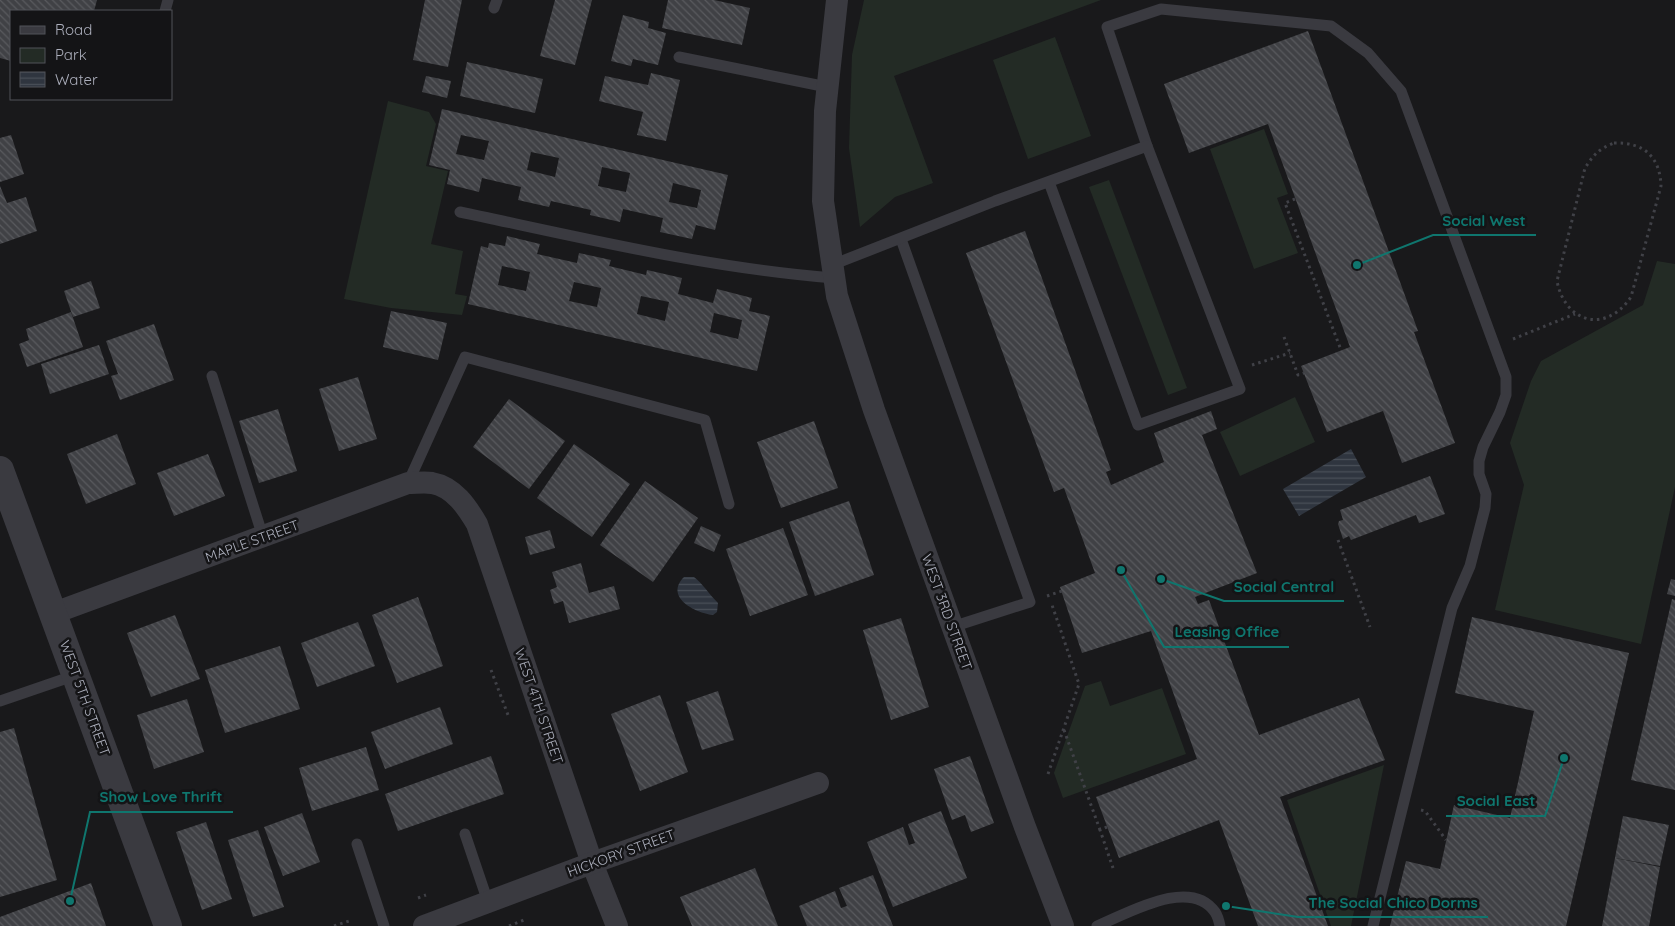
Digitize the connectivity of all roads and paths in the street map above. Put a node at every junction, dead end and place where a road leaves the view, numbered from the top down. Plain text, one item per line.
1 (837, 0) edge
2 (679, 57) dead end
3 (827, 88) junction
4 (1147, 146) junction
5 (1049, 182) junction
6 (1295, 198) dead end
7 (460, 212) dead end
8 (901, 239) junction
9 (835, 280) junction
10 (1575, 314) junction
11 (1284, 338) dead end
12 (1495, 347) junction
13 (1341, 350) dead end
14 (1290, 352) junction
15 (1269, 360) dead end
16 (1304, 373) dead end
17 (1298, 375) junction
18 (212, 376) dead end
19 (1300, 380) dead end
20 (0, 470) edge
21 (408, 483) junction
22 (451, 492) joint
23 (729, 504) dead end
24 (263, 537) junction
25 (1338, 540) dead end
26 (1062, 591) dead end
27 (1052, 594) dead end
28 (1054, 609) dead end
29 (54, 613) junction
30 (952, 627) junction
31 (1370, 627) dead end
32 (491, 670) dead end
33 (76, 674) junction
34 (0, 701) edge
35 (508, 715) dead end
36 (1064, 729) junction
37 (1048, 774) dead end
38 (818, 784) dead end
39 (1425, 811) dead end
40 (1108, 827) dead end
41 (1100, 830) junction
42 (465, 834) dead end
43 (1446, 840) dead end
44 (357, 844) dead end
45 (592, 863) junction
46 (1113, 868) dead end
47 (488, 902) junction
48 (524, 920) dead end
49 (349, 921) dead end
50 (168, 926) edge
51 (334, 926) edge
52 (384, 926) edge
53 (424, 926) edge
54 (509, 926) edge
55 (617, 926) edge
56 (1063, 926) edge
57 (1097, 926) edge
58 (1220, 926) edge
59 (1373, 926) edge

1 - 3 street, WEST 3RD STREET
2 - 3 lane
3 - 9 street, WEST 3RD STREET
4 - 5 lane
4 - 5 lane
4 - 12 lane
5 - 8 lane
6 - 13 path
7 - 9 lane
8 - 9 lane
8 - 30 lane
9 - 30 street, WEST 3RD STREET
10 - 10 path
10 - 12 path
11 - 14 path
12 - 59 lane
14 - 15 path
14 - 17 path
16 - 17 path
17 - 19 path
18 - 24 lane
20 - 29 street, WEST 5TH STREET
21 - 22 street, MAPLE STREET
21 - 23 lane
21 - 24 street, MAPLE STREET
22 - 45 street, WEST 4TH STREET
24 - 29 street, MAPLE STREET
25 - 31 path
26 - 27 path
28 - 36 path
29 - 33 street, WEST 5TH STREET
30 - 56 street, WEST 3RD STREET
32 - 35 path
33 - 34 lane
33 - 50 street, WEST 5TH STREET
36 - 37 path
36 - 41 path
38 - 45 street, HICKORY STREET
39 - 43 path
40 - 41 path
41 - 46 path
42 - 47 lane
44 - 52 lane
45 - 47 street, HICKORY STREET
45 - 55 street, WEST 4TH STREET
47 - 53 street, HICKORY STREET
48 - 54 path
49 - 51 path
57 - 58 lane

